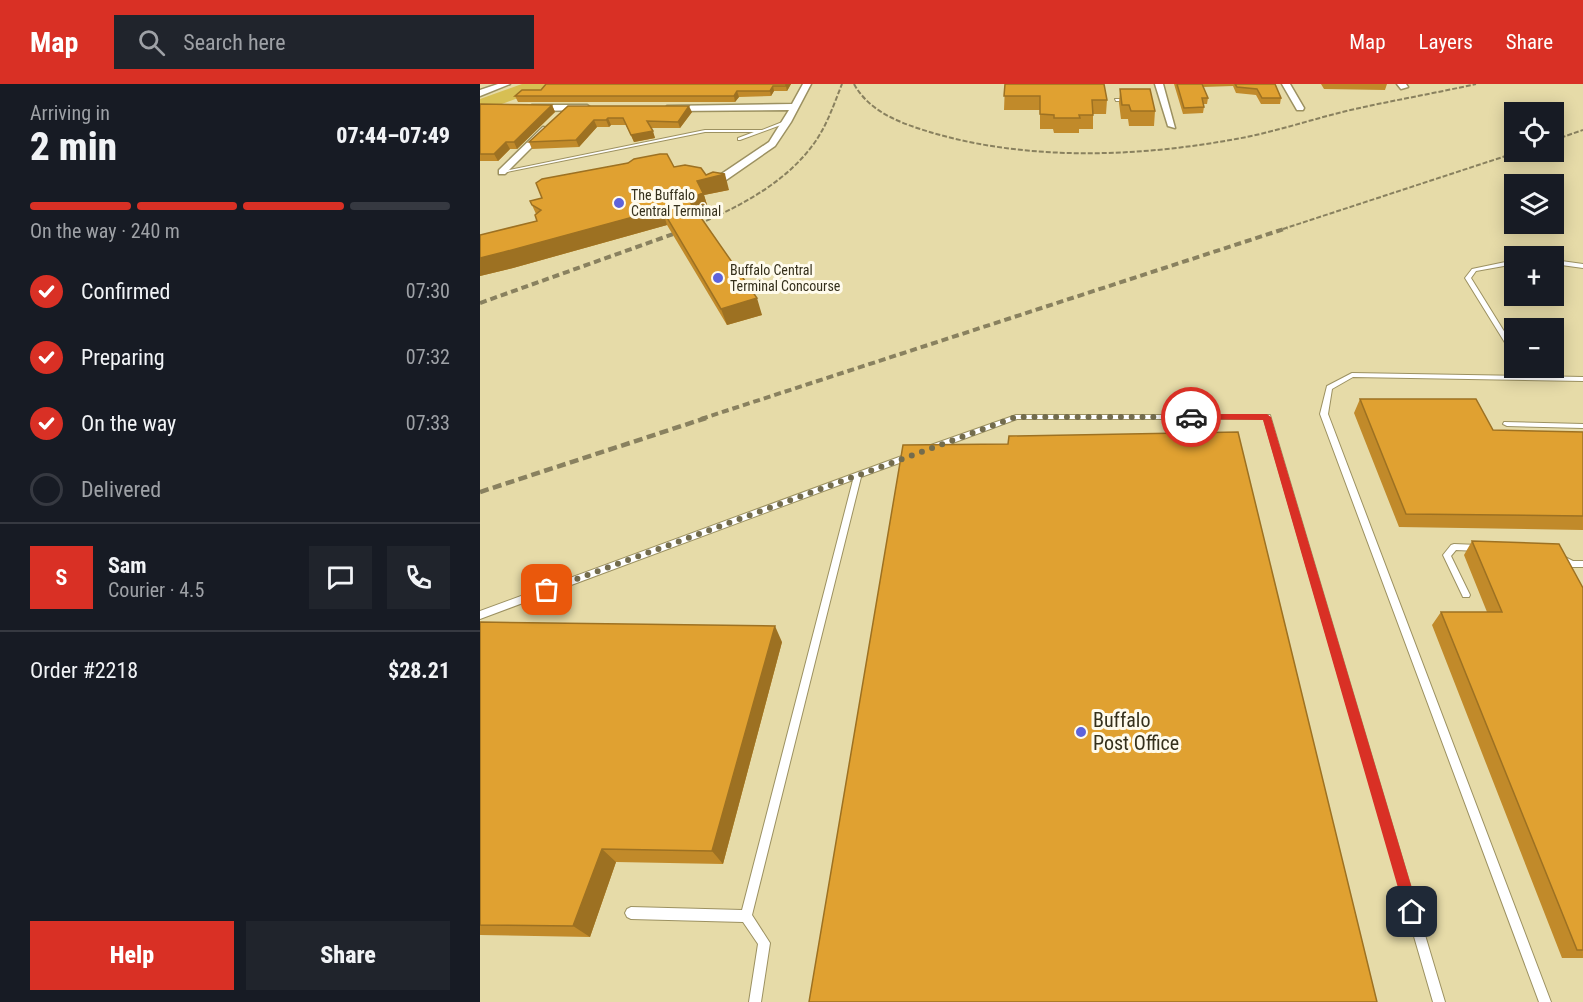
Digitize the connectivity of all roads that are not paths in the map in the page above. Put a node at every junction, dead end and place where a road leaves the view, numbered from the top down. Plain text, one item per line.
1 (506, 84) edge
2 (807, 84) edge
3 (1159, 84) edge
4 (1286, 84) edge
5 (480, 93) edge
6 (1116, 100) dead end
7 (1138, 100) edge
8 (795, 107) junction
9 (524, 108) edge
10 (567, 108) junction
11 (603, 108) edge
12 (662, 108) edge
13 (1300, 108) dead end
14 (787, 122) junction
15 (1172, 126) dead end
16 (762, 131) junction
17 (740, 139) dead end
18 (502, 172) joint
19 (712, 185) edge
20 (1564, 263) edge
21 (1504, 264) edge
22 (1583, 266) edge
23 (1504, 336) edge
24 (1504, 378) edge
25 (1530, 378) edge
26 (1583, 379) edge
27 (1507, 424) dead end
28 (1583, 426) edge
29 (858, 475) junction
30 (1489, 548) edge
31 (1555, 554) edge
32 (1583, 564) edge
33 (1466, 595) dead end
34 (480, 615) edge
35 (631, 913) dead end
36 (746, 916) junction
37 (755, 1002) edge
38 (1439, 1002) edge
39 (1545, 1002) edge

1 - 5 street
2 - 8 street
3 - 15 street
4 - 13 street
6 - 7 lane
8 - 12 street
8 - 14 street
9 - 10 street
10 - 11 street
10 - 18 street
14 - 16 lane
14 - 19 street
16 - 17 lane
16 - 18 lane
20 - 22 lane
21 - 23 lane
24 - 39 lane
25 - 26 lane
27 - 28 lane
29 - 34 lane
29 - 36 lane
29 - 38 lane
30 - 33 lane
31 - 32 lane
35 - 36 lane
36 - 37 lane

